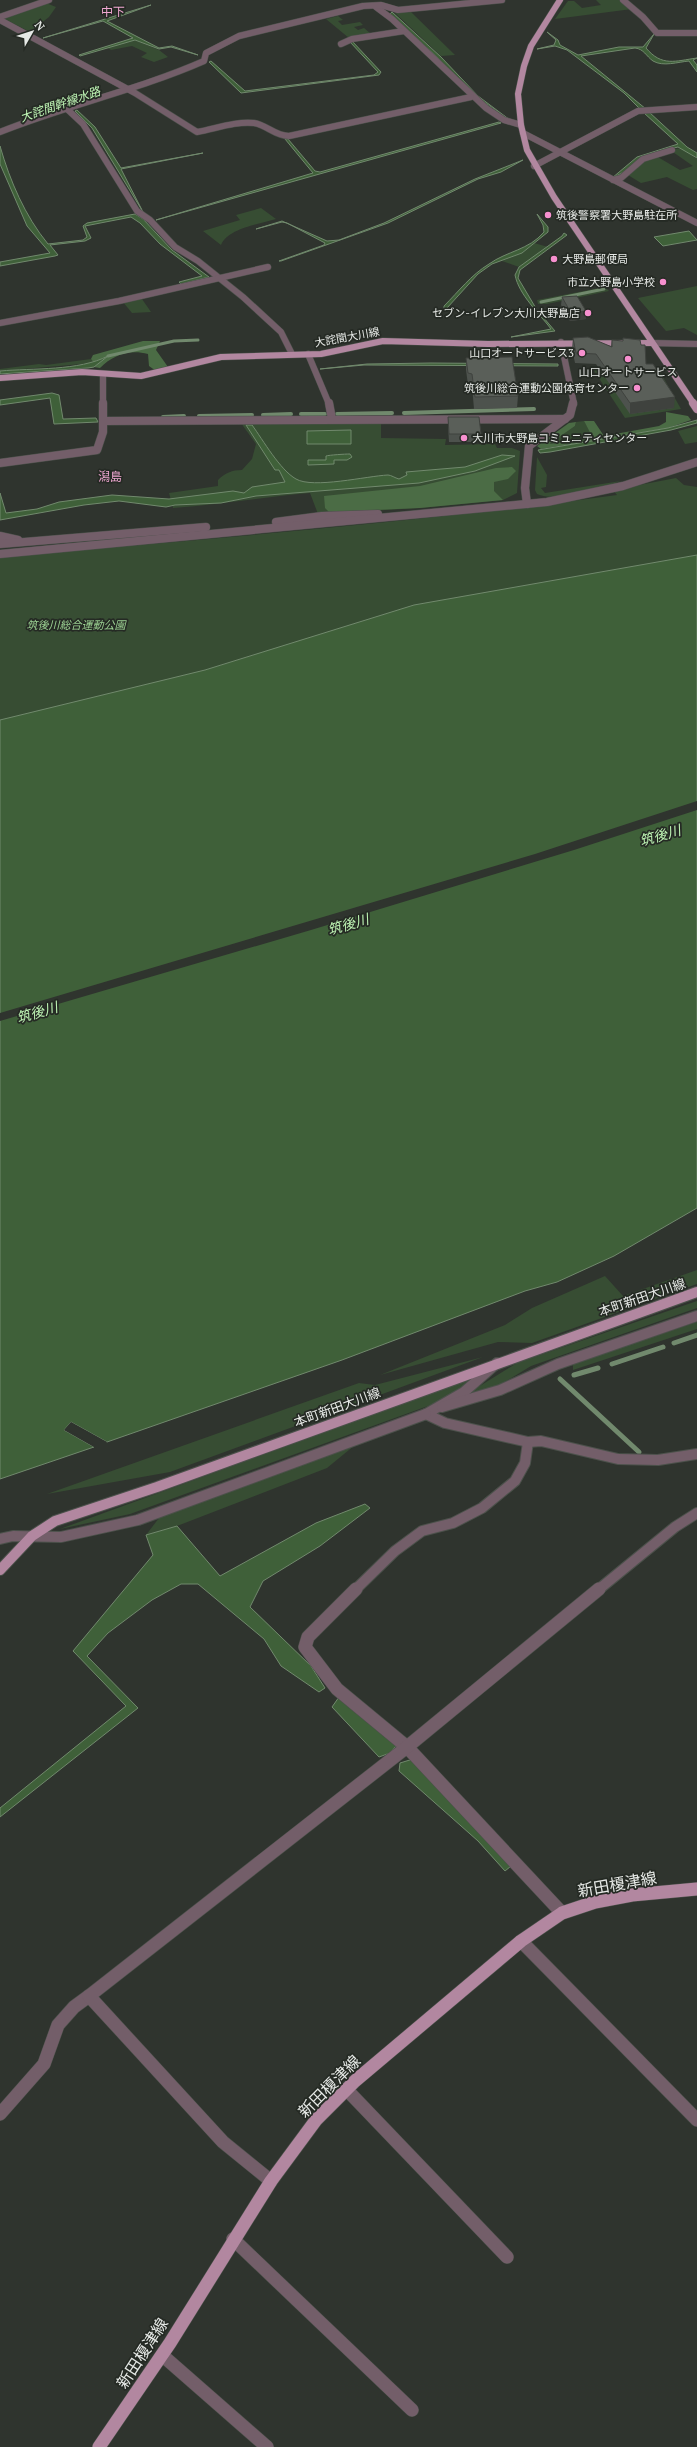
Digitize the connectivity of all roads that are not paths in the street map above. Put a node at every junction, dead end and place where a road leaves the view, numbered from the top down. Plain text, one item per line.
1 (47, 0) edge
2 (365, 0) edge
3 (502, 0) edge
4 (560, 0) edge
5 (623, 0) edge
6 (373, 5) junction
7 (0, 17) edge
8 (0, 20) edge
9 (404, 31) junction
10 (697, 32) edge
11 (341, 44) dead end
12 (129, 90) junction
13 (472, 97) junction
14 (697, 107) edge
15 (69, 111) junction
16 (521, 125) junction
17 (0, 132) edge
18 (523, 133) junction
19 (672, 150) dead end
20 (561, 152) junction
21 (534, 166) junction
22 (613, 180) junction
23 (697, 223) edge
24 (268, 267) dead end
25 (219, 279) junction
26 (0, 323) edge
27 (561, 342) junction
28 (652, 343) junction
29 (697, 344) edge
30 (292, 354) junction
31 (308, 354) junction
32 (103, 375) junction
33 (0, 378) edge
34 (697, 410) edge
35 (332, 419) junction
36 (565, 419) junction
37 (104, 421) junction
38 (697, 462) edge
39 (0, 463) edge
40 (528, 504) junction
41 (398, 517) junction
42 (0, 536) edge
43 (25, 543) junction
44 (0, 544) edge
45 (0, 554) edge
46 (697, 1292) edge
47 (697, 1316) edge
48 (497, 1363) junction
49 (442, 1407) junction
50 (426, 1414) junction
51 (528, 1442) junction
52 (697, 1454) edge
53 (697, 1513) edge
54 (32, 1536) junction
55 (0, 1538) edge
56 (0, 1570) edge
57 (407, 1747) junction
58 (697, 1889) edge
59 (562, 1913) junction
60 (521, 1941) junction
61 (89, 1996) junction
62 (347, 2090) junction
63 (0, 2114) edge
64 (697, 2120) edge
65 (272, 2181) junction
66 (233, 2239) junction
67 (507, 2258) dead end
68 (162, 2355) junction
69 (412, 2410) dead end
70 (99, 2447) edge
71 (267, 2447) edge

1 - 7 street
2 - 6 street
3 - 6 street
4 - 16 main road
5 - 10 street
6 - 9 street
6 - 12 street
8 - 12 street
9 - 11 street
9 - 13 street
12 - 13 street
12 - 15 street
13 - 16 street
14 - 20 street
15 - 17 street
15 - 25 street
16 - 18 main road
18 - 20 street
18 - 21 main road
19 - 22 street
20 - 21 street
20 - 22 street
21 - 28 main road
22 - 23 street
24 - 25 street
25 - 26 street
25 - 30 street
27 - 28 main road, 大詫間大川線
27 - 31 main road, 大詫間大川線
27 - 36 street
28 - 29 street
28 - 34 main road
30 - 31 main road, 大詫間大川線
30 - 32 main road, 大詫間大川線
31 - 35 street
32 - 33 main road, 大詫間大川線
32 - 37 street
35 - 36 street
35 - 37 street
36 - 40 street
37 - 39 street
38 - 40 street
40 - 41 street
41 - 43 street
41 - 45 street
42 - 43 street
43 - 44 street
46 - 48 main road, 本町新田大川線
47 - 49 street
48 - 49 street
48 - 54 main road, 本町新田大川線
49 - 50 street
50 - 51 street
50 - 54 street
51 - 52 street
51 - 57 street
53 - 57 street
54 - 55 street
54 - 56 main road, 本町新田大川線
57 - 59 street
57 - 61 street
58 - 59 main road, 新田榎津線
59 - 60 main road, 新田榎津線
60 - 62 main road, 新田榎津線
60 - 64 street
61 - 63 street
61 - 65 street
62 - 65 main road, 新田榎津線
62 - 67 street
65 - 66 main road, 新田榎津線
66 - 68 main road, 新田榎津線
66 - 69 street
68 - 70 main road, 新田榎津線
68 - 71 street

